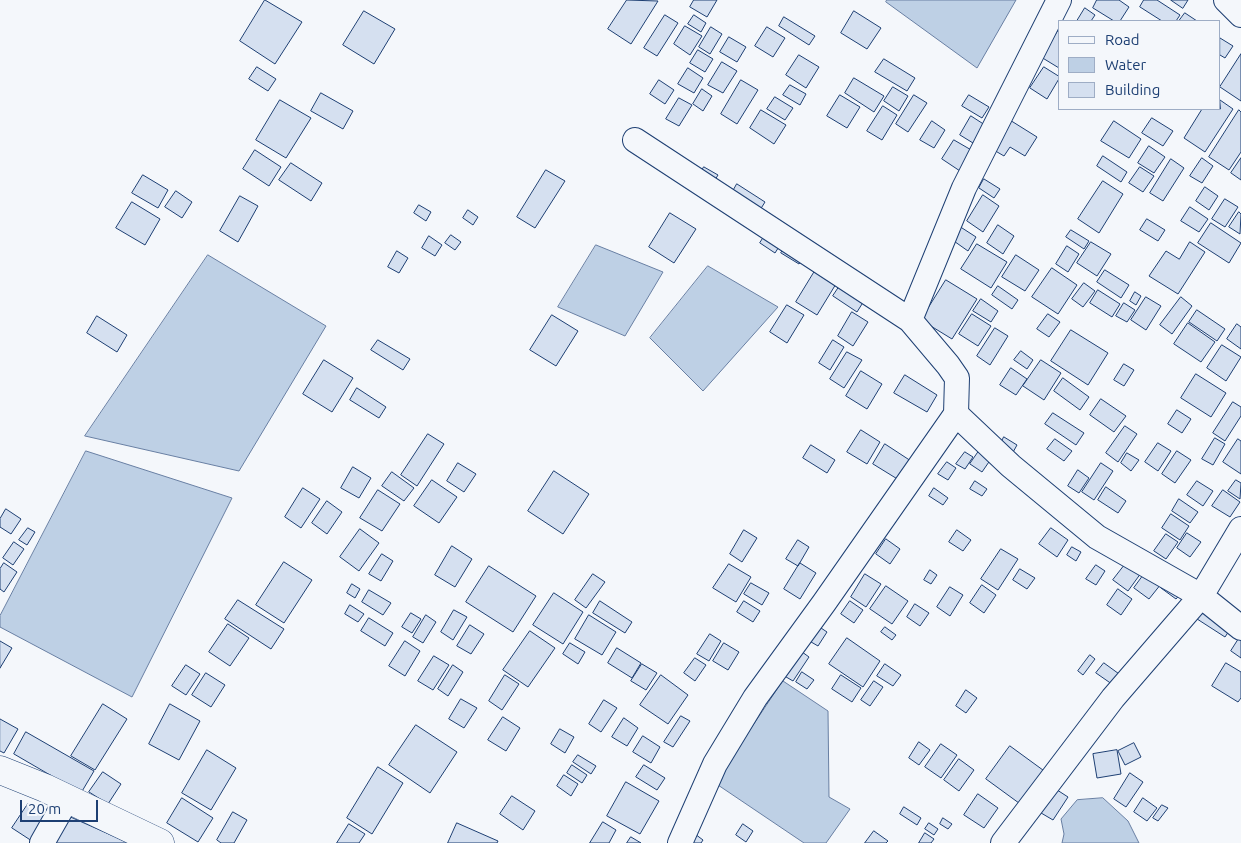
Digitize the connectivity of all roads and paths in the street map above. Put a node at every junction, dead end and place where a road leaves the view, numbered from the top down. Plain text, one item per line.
1 (1060, 0) edge
2 (1226, 0) edge
3 (1241, 15) edge
4 (635, 140) dead end
5 (910, 320) junction
6 (956, 414) junction
7 (1241, 529) edge
8 (1201, 596) junction
9 (1241, 628) edge
10 (0, 770) edge
11 (67, 799) junction
12 (42, 843) edge
13 (160, 843) edge
14 (680, 843) edge
15 (1003, 843) edge

1 - 5 street
2 - 3 street
4 - 5 street
5 - 6 street
6 - 8 street
6 - 14 street
7 - 8 street
8 - 9 street
8 - 15 street
10 - 11 main road
11 - 12 street
11 - 13 main road

